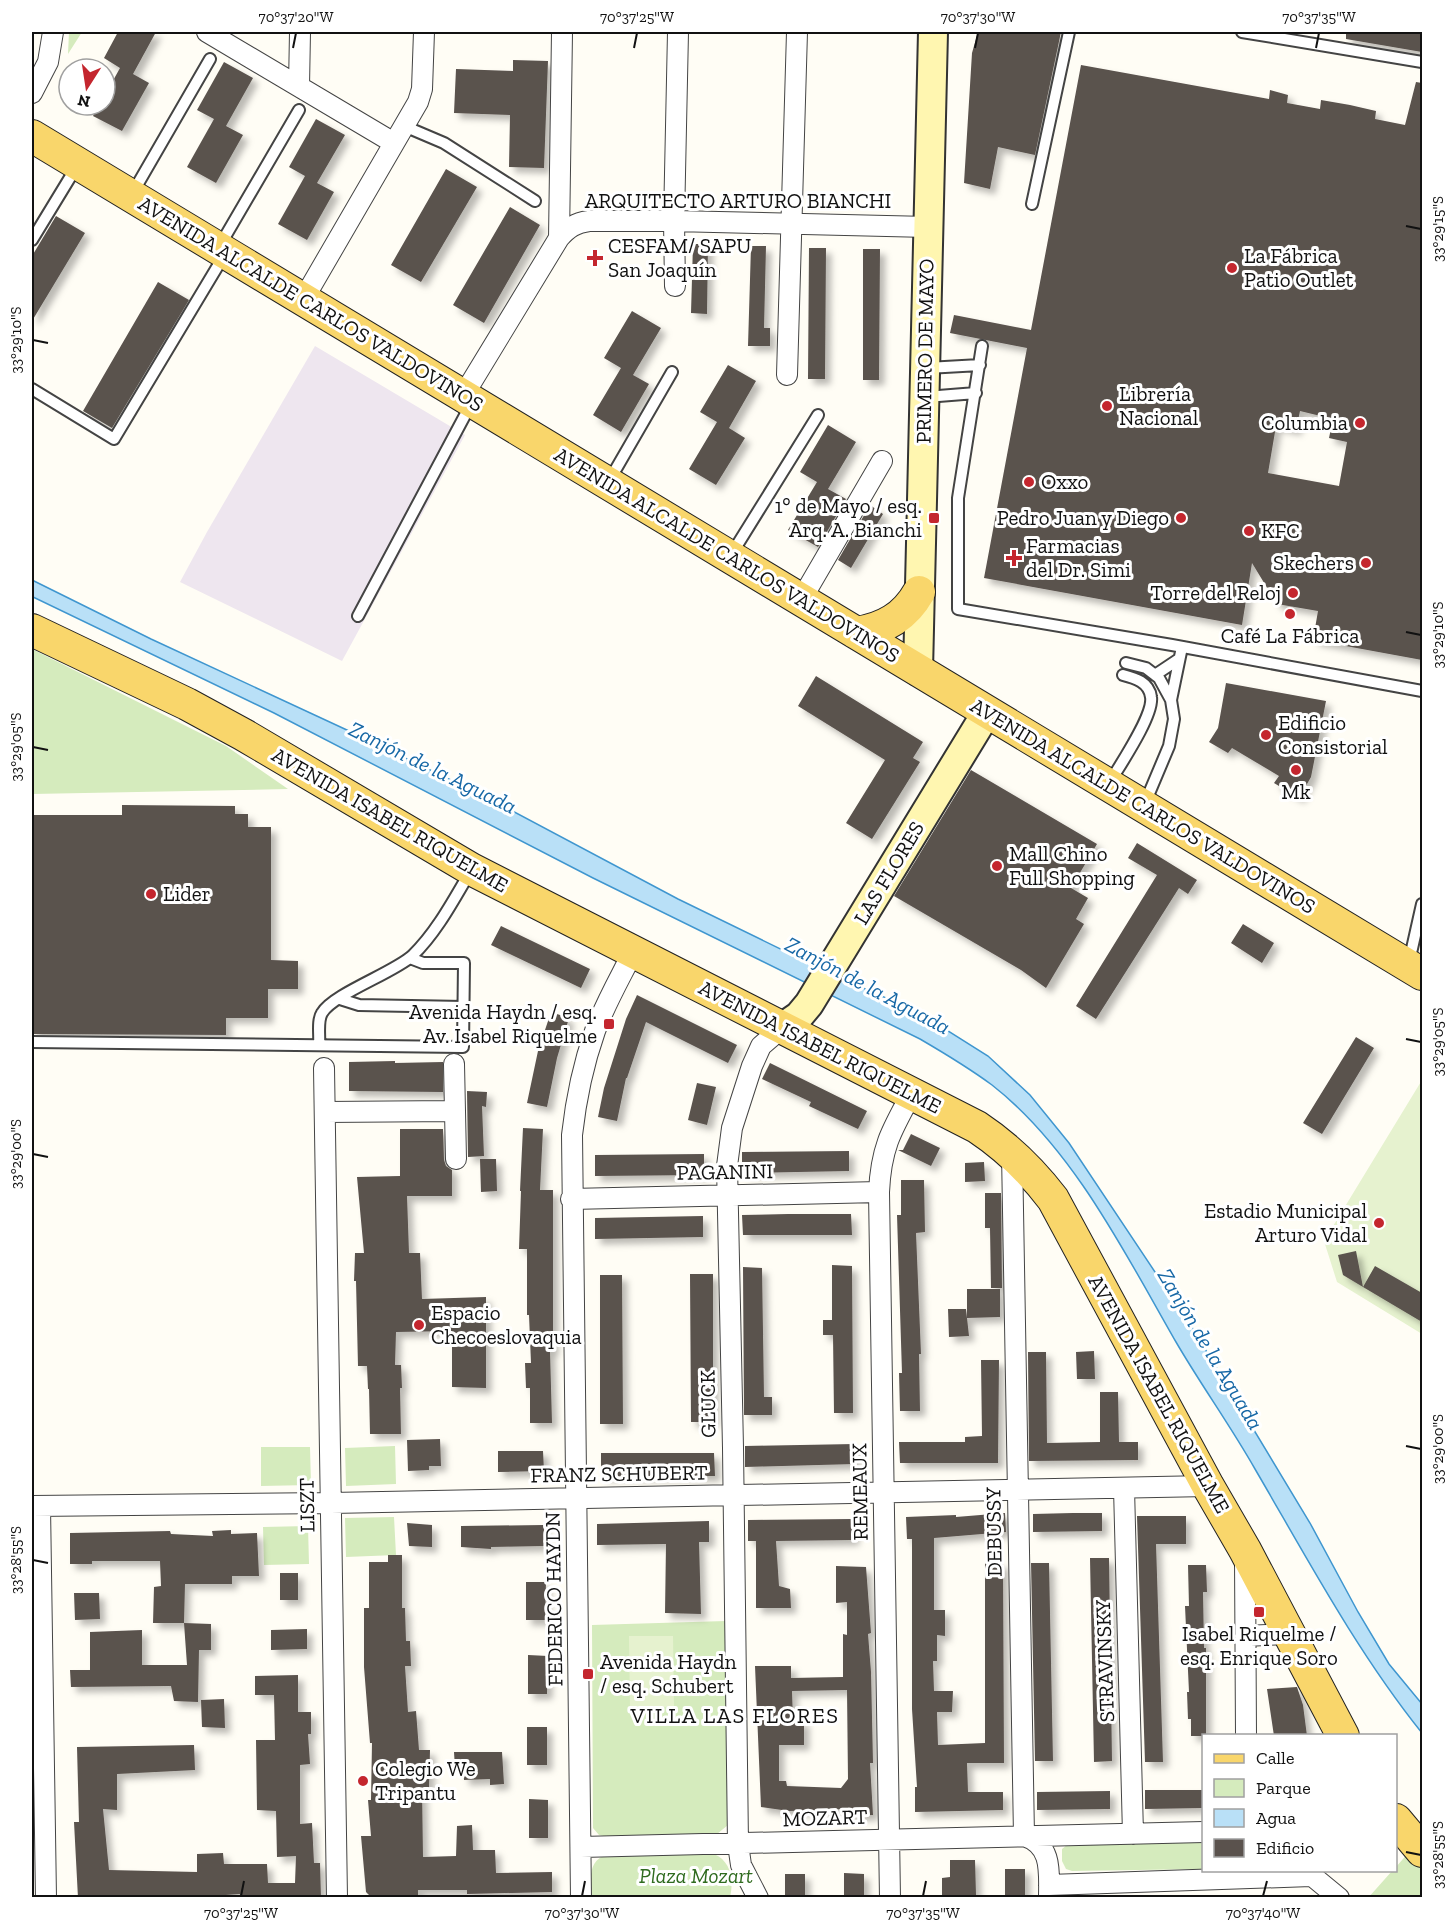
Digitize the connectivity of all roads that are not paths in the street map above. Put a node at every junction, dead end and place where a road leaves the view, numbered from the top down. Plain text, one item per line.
1 (53, 32) edge
2 (207, 32) edge
3 (300, 32) edge
4 (424, 32) edge
5 (562, 32) edge
6 (678, 32) edge
7 (796, 32) edge
8 (933, 32) edge
9 (1068, 32) edge
10 (1242, 32) edge
11 (210, 59) dead end
12 (1422, 62) edge
13 (298, 86) junction
14 (32, 93) edge
15 (299, 110) dead end
16 (399, 135) junction
17 (32, 136) edge
18 (78, 164) junction
19 (131, 196) junction
20 (535, 201) dead end
21 (1032, 204) dead end
22 (674, 221) junction
23 (791, 224) junction
24 (928, 227) junction
25 (559, 238) junction
26 (32, 240) edge
27 (222, 251) junction
28 (675, 286) dead end
29 (303, 300) junction
30 (982, 346) dead end
31 (980, 365) junction
32 (924, 369) junction
33 (672, 372) dead end
34 (788, 375) dead end
35 (32, 389) edge
36 (976, 393) junction
37 (924, 398) junction
38 (468, 399) junction
39 (818, 415) dead end
40 (882, 461) dead end
41 (607, 483) junction
42 (730, 557) junction
43 (919, 592) junction
44 (801, 600) junction
45 (358, 616) dead end
46 (32, 630) edge
47 (856, 633) junction
48 (1182, 647) junction
49 (1179, 659) junction
50 (918, 671) junction
51 (1155, 675) junction
52 (1422, 691) edge
53 (1171, 700) junction
54 (987, 712) junction
55 (1108, 785) junction
56 (1143, 806) junction
57 (471, 869) junction
58 (1422, 904) edge
59 (633, 952) junction
60 (410, 958) junction
61 (1415, 969) edge
62 (340, 999) junction
63 (463, 1007) junction
64 (783, 1027) junction
65 (32, 1042) edge
66 (319, 1045) junction
67 (454, 1064) dead end
68 (324, 1068) dead end
69 (912, 1093) junction
70 (325, 1112) junction
71 (455, 1112) junction
72 (1012, 1153) junction
73 (456, 1159) dead end
74 (879, 1192) junction
75 (727, 1196) junction
76 (571, 1199) junction
77 (1208, 1486) junction
78 (1124, 1488) junction
79 (1018, 1490) junction
80 (884, 1492) junction
81 (734, 1495) junction
82 (577, 1499) junction
83 (331, 1503) junction
84 (36, 1506) edge
85 (1245, 1550) junction
86 (1288, 1634) junction
87 (1245, 1636) junction
88 (1246, 1734) edge
89 (1342, 1734) edge
90 (1397, 1822) edge
91 (1202, 1832) edge
92 (1133, 1834) junction
93 (1072, 1835) junction
94 (1024, 1836) junction
95 (889, 1840) junction
96 (738, 1844) junction
97 (581, 1847) junction
98 (1422, 1851) edge
99 (1308, 1873) edge
100 (1049, 1882) edge
101 (1207, 1889) edge
102 (46, 1898) edge
103 (337, 1898) edge
104 (581, 1898) edge
105 (758, 1898) edge
106 (890, 1898) edge
107 (1339, 1898) edge

1 - 14 street
2 - 13 street
3 - 13 street
4 - 16 street
5 - 25 street
6 - 22 street
7 - 23 street
8 - 24 street, PRIMERO DE MAYO
9 - 21 lane
10 - 12 lane
11 - 19 lane
13 - 16 street
15 - 27 lane
16 - 20 lane
16 - 29 street
17 - 18 main road, AVENIDA ALCALDE CARLOS VALDOVINOS
18 - 19 main road, AVENIDA ALCALDE CARLOS VALDOVINOS
18 - 26 lane
19 - 27 main road, AVENIDA ALCALDE CARLOS VALDOVINOS
22 - 23 street, ARQUITECTO ARTURO BIANCHI
22 - 25 street, ARQUITECTO ARTURO BIANCHI
22 - 28 street
23 - 24 street, ARQUITECTO ARTURO BIANCHI
23 - 34 street
24 - 32 street, PRIMERO DE MAYO
25 - 38 street, ARQUITECTO ARTURO BIANCHI
27 - 29 main road, AVENIDA ALCALDE CARLOS VALDOVINOS
27 - 35 lane
29 - 38 main road, AVENIDA ALCALDE CARLOS VALDOVINOS
30 - 31 lane
31 - 32 lane
31 - 36 lane
32 - 37 street, PRIMERO DE MAYO
33 - 41 lane
36 - 37 lane
36 - 48 lane
37 - 43 street, PRIMERO DE MAYO
38 - 41 main road, AVENIDA ALCALDE CARLOS VALDOVINOS
38 - 45 lane
39 - 42 lane
40 - 44 street
41 - 42 main road, AVENIDA ALCALDE CARLOS VALDOVINOS
42 - 44 main road, AVENIDA ALCALDE CARLOS VALDOVINOS
43 - 47 main road
43 - 50 street, PRIMERO DE MAYO
44 - 47 main road, AVENIDA ALCALDE CARLOS VALDOVINOS
46 - 57 main road, AVENIDA ISABEL RIQUELME
47 - 50 main road, AVENIDA ALCALDE CARLOS VALDOVINOS
48 - 49 lane
48 - 52 lane
49 - 51 lane
49 - 53 lane
50 - 54 main road, AVENIDA ALCALDE CARLOS VALDOVINOS
51 - 53 lane
51 - 55 lane
53 - 56 lane
54 - 55 main road, AVENIDA ALCALDE CARLOS VALDOVINOS
54 - 64 street, LAS FLORES
55 - 56 main road, AVENIDA ALCALDE CARLOS VALDOVINOS
56 - 61 main road, AVENIDA ALCALDE CARLOS VALDOVINOS
57 - 59 main road, AVENIDA ISABEL RIQUELME
57 - 60 lane
58 - 61 lane
59 - 64 main road, AVENIDA ISABEL RIQUELME
59 - 76 street, FEDERICO HAYDN
60 - 62 lane
60 - 63 lane
62 - 63 lane
62 - 66 lane
63 - 66 lane
64 - 69 main road, AVENIDA ISABEL RIQUELME
64 - 75 street, GLUCK
65 - 66 lane
67 - 71 street
68 - 70 street, LISZT
69 - 72 main road, AVENIDA ISABEL RIQUELME
69 - 74 street, REMEAUX
70 - 71 street
70 - 83 street, LISZT
71 - 73 street
72 - 77 main road, AVENIDA ISABEL RIQUELME
72 - 79 street, DEBUSSY
74 - 75 street, PAGANINI
74 - 80 street, REMEAUX
75 - 76 street, PAGANINI
75 - 81 street, GLUCK
76 - 82 street, FEDERICO HAYDN
77 - 78 street, FRANZ SCHUBERT
77 - 85 main road, AVENIDA ISABEL RIQUELME
78 - 79 street, FRANZ SCHUBERT
78 - 92 street, STRAVINSKY
79 - 80 street, FRANZ SCHUBERT
79 - 94 street, DEBUSSY
80 - 81 street, FRANZ SCHUBERT
80 - 95 street, REMEAUX
81 - 82 street, FRANZ SCHUBERT
81 - 96 street, GLUCK
82 - 83 street, FRANZ SCHUBERT
82 - 97 street, FEDERICO HAYDN
83 - 84 street, FRANZ SCHUBERT
83 - 103 street, LISZT
84 - 102 street
85 - 86 main road, AVENIDA ISABEL RIQUELME
85 - 87 street
86 - 87 street
86 - 89 main road, AVENIDA ISABEL RIQUELME
87 - 88 street
90 - 98 main road
91 - 92 street, MOZART
92 - 93 street, MOZART
93 - 94 street, MOZART
93 - 100 street
94 - 95 street, MOZART
94 - 100 street
95 - 96 street, MOZART
95 - 106 street, REMEAUX
96 - 97 street, MOZART
96 - 105 street, GLUCK
97 - 104 street, FEDERICO HAYDN
99 - 101 street
99 - 107 street
100 - 101 street

